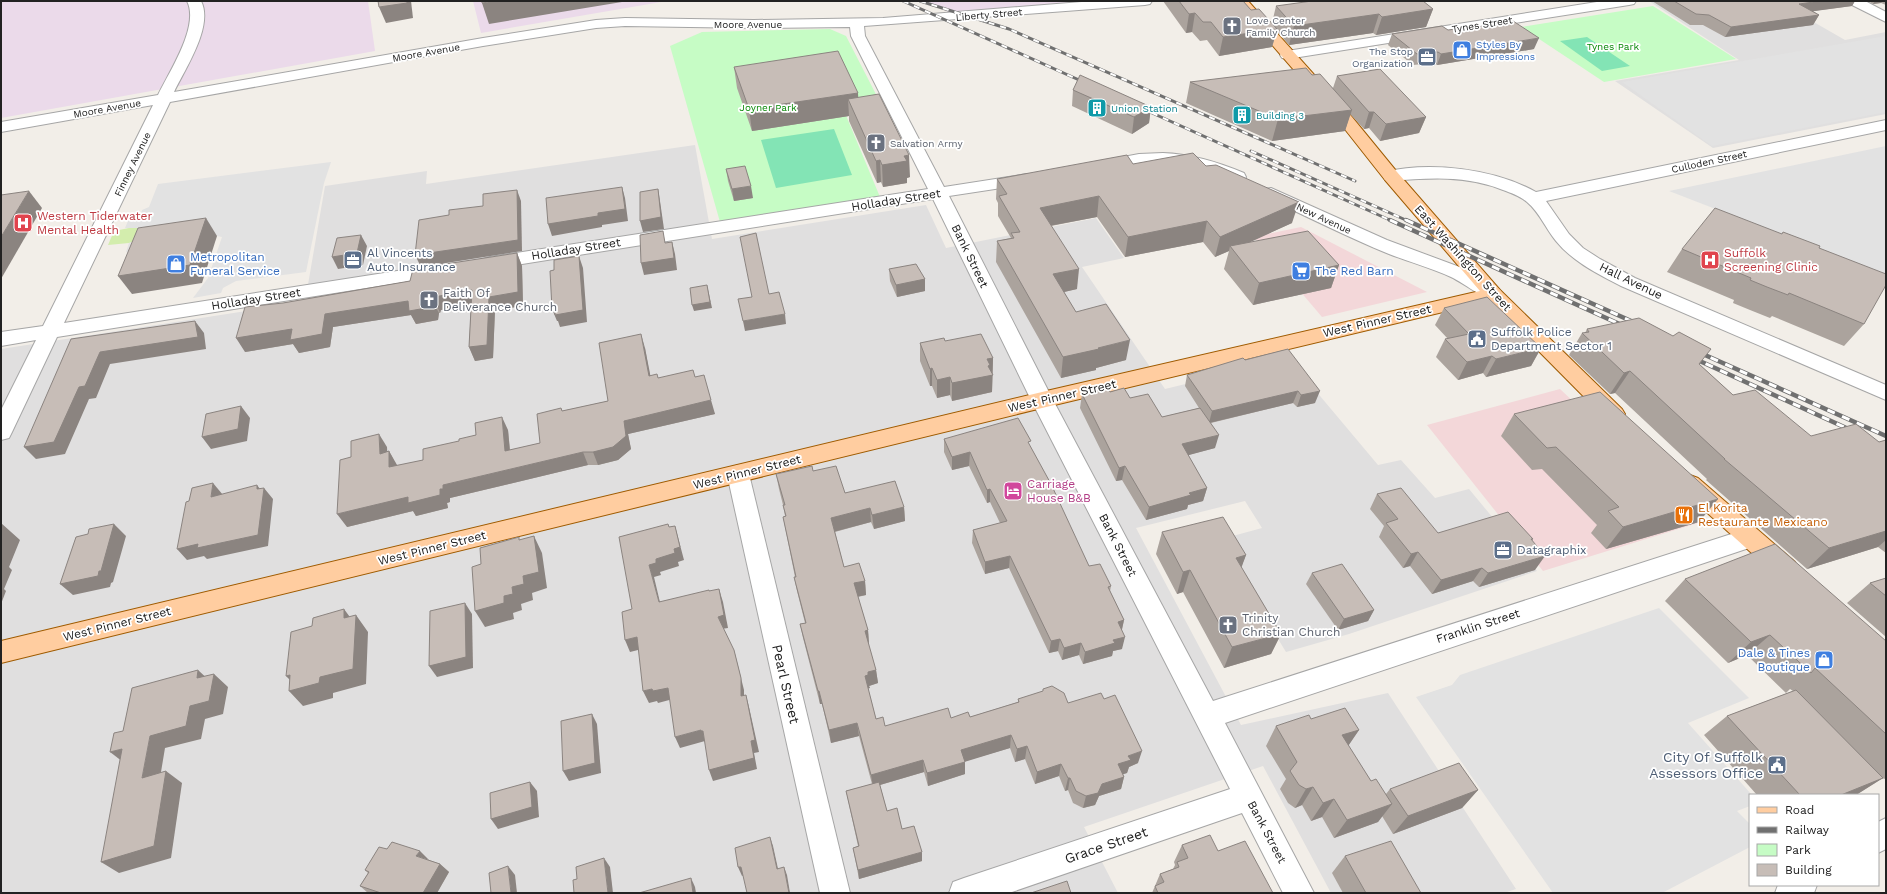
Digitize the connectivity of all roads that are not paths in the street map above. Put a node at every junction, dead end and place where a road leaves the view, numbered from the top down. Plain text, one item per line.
1 (194, 1) edge
2 (1145, 1) edge
3 (1240, 1) edge
4 (1629, 1) edge
5 (1855, 1) edge
6 (1578, 5) edge
7 (1886, 18) edge
8 (856, 22) junction
9 (1287, 55) junction
10 (164, 99) junction
11 (1886, 125) edge
12 (1, 127) edge
13 (1088, 169) edge
14 (1391, 176) junction
15 (1042, 177) edge
16 (939, 194) junction
17 (1533, 198) junction
18 (1493, 294) junction
19 (50, 332) junction
20 (1, 339) edge
21 (1886, 393) edge
22 (1042, 400) junction
23 (1630, 430) edge
24 (1, 432) edge
25 (1676, 471) edge
26 (738, 474) junction
27 (1750, 538) junction
28 (1802, 584) edge
29 (1, 652) edge
30 (1207, 716) junction
31 (1248, 797) junction
32 (1800, 886) edge
33 (836, 893) edge
34 (964, 893) edge
35 (1299, 893) edge
36 (1790, 893) edge

1 - 10 street, Finney Avenue
2 - 8 street, Liberty Street
3 - 9 main road, East Washington Street
4 - 6 street, Tynes Street
5 - 7 street
6 - 9 street, Tynes Street
8 - 10 street, Moore Avenue
8 - 16 street, Bank Street
9 - 14 main road, East Washington Street
10 - 12 street, Moore Avenue
10 - 19 street, Finney Avenue
11 - 17 street, Culloden Street
13 - 18 street, New Avenue
14 - 17 street, Hall Avenue
14 - 18 main road, East Washington Street
15 - 16 street, Holladay Street
16 - 19 street, Holladay Street
16 - 22 street, Bank Street
17 - 21 street, Hall Avenue
18 - 22 main road, West Pinner Street
18 - 23 main road, East Washington Street
19 - 20 street, Holladay Street
19 - 24 street, Finney Avenue
22 - 26 main road, West Pinner Street
22 - 30 street, Bank Street
25 - 27 main road
26 - 29 main road, West Pinner Street
26 - 33 street, Pearl Street
27 - 28 main road
27 - 30 street, Franklin Street
30 - 31 street, Bank Street
31 - 34 street, Grace Street
31 - 35 street, Bank Street
32 - 36 street

